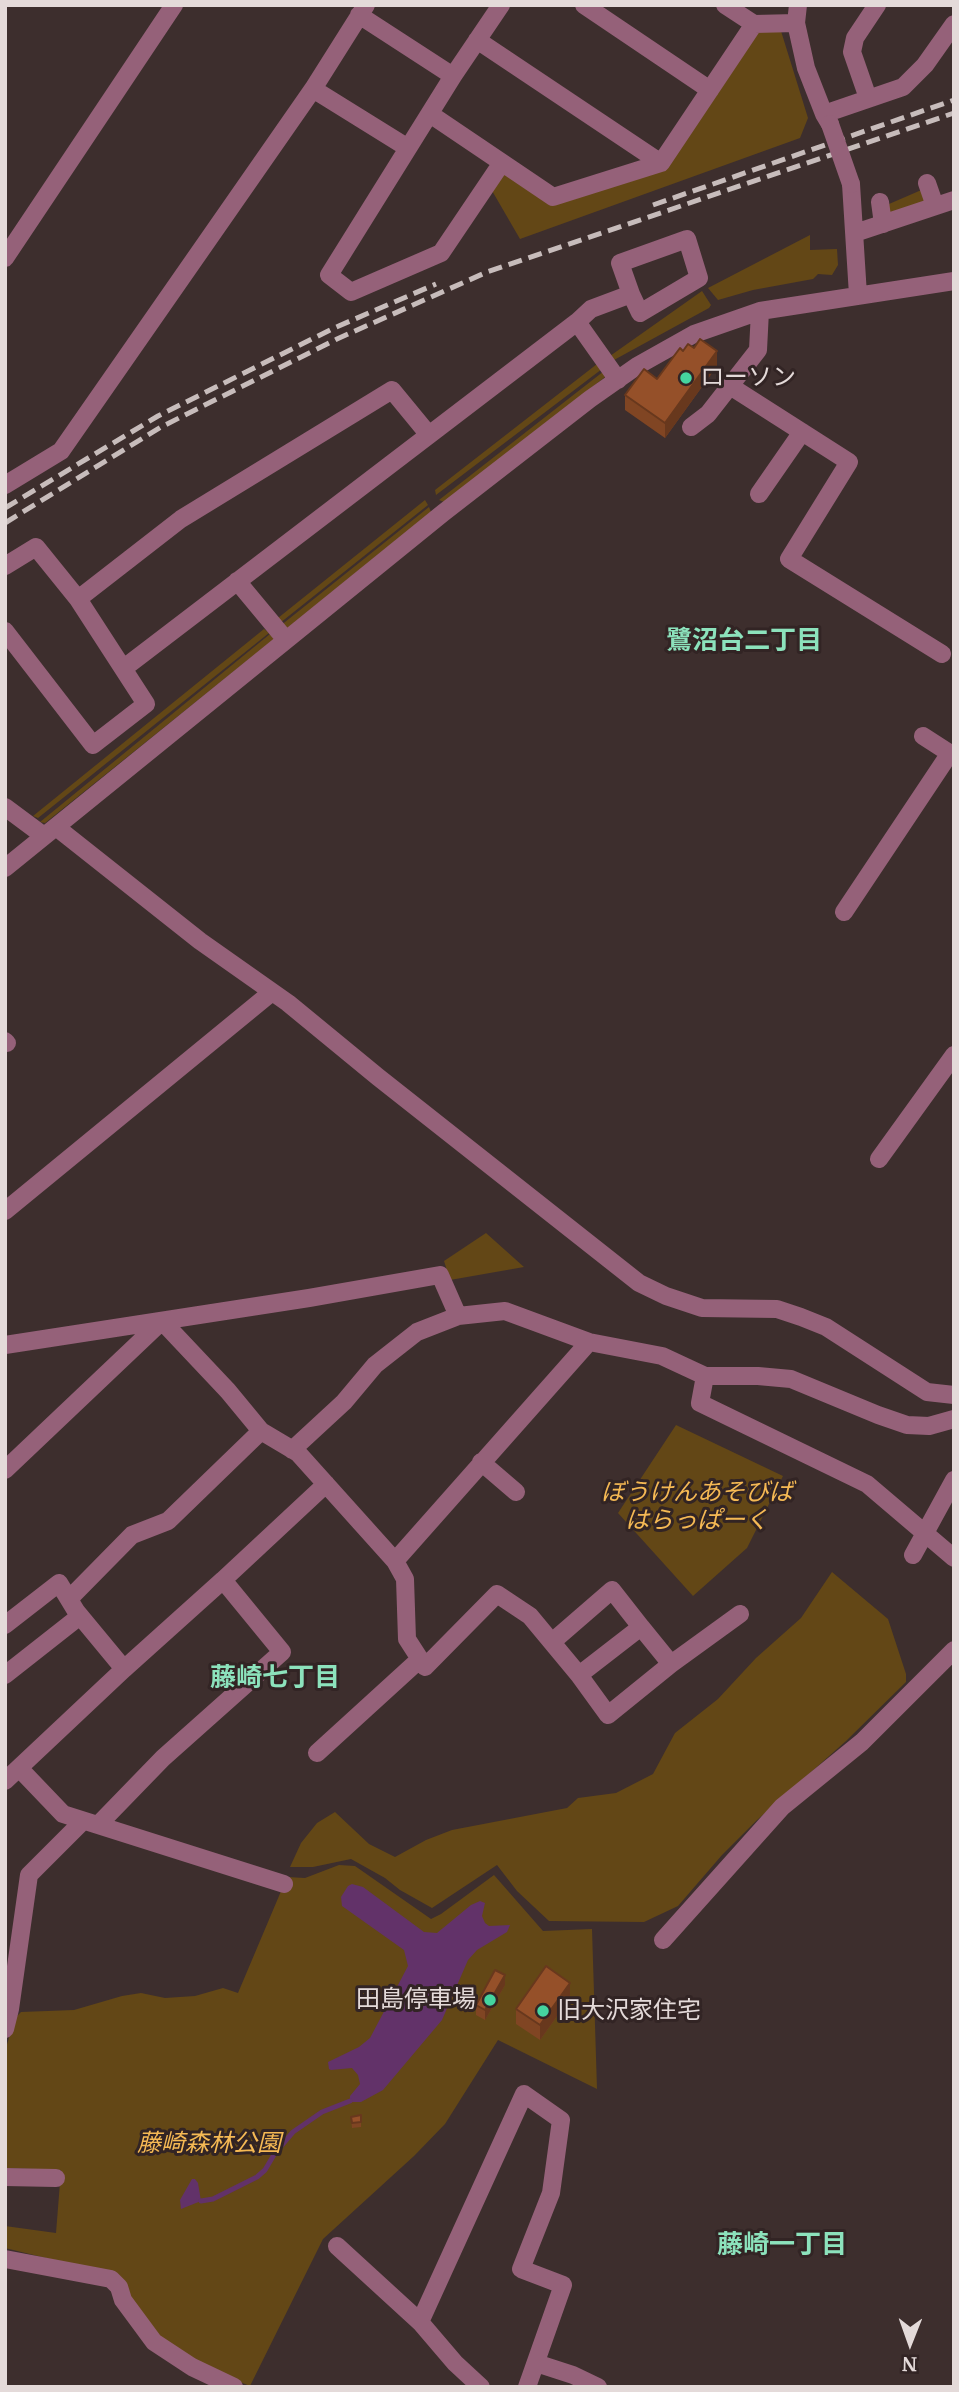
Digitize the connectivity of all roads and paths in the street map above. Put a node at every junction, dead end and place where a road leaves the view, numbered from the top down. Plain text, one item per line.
1 (174, 5) edge
2 (501, 5) edge
3 (584, 5) edge
4 (725, 5) edge
5 (877, 5) edge
6 (362, 10) edge
7 (797, 14) edge
8 (754, 24) junction
9 (954, 24) edge
10 (477, 40) junction
11 (453, 76) junction
12 (313, 89) junction
13 (710, 90) junction
14 (868, 98) junction
15 (430, 114) junction
16 (827, 119) junction
17 (408, 148) junction
18 (661, 163) junction
19 (501, 164) junction
20 (927, 183) dead end
21 (954, 201) edge
22 (880, 202) dead end
23 (935, 206) junction
24 (883, 224) junction
25 (855, 233) junction
26 (5, 258) edge
27 (954, 281) edge
28 (631, 294) junction
29 (858, 295) junction
30 (760, 311) junction
31 (577, 322) junction
32 (618, 380) junction
33 (730, 386) junction
34 (691, 426) dead end
35 (802, 432) junction
36 (429, 435) junction
37 (5, 485) edge
38 (760, 495) dead end
39 (5, 566) edge
40 (237, 581) junction
41 (78, 599) junction
42 (5, 631) edge
43 (286, 640) junction
44 (942, 654) dead end
45 (124, 668) junction
46 (923, 736) dead end
47 (952, 755) edge
48 (5, 807) edge
49 (50, 831) junction
50 (5, 868) edge
51 (844, 912) dead end
52 (272, 992) junction
53 (954, 1055) edge
54 (879, 1159) dead end
55 (5, 1211) edge
56 (458, 1316) junction
57 (162, 1321) junction
58 (589, 1342) junction
59 (5, 1345) edge
60 (705, 1376) junction
61 (954, 1395) edge
62 (954, 1419) edge
63 (261, 1431) junction
64 (292, 1450) junction
65 (481, 1462) junction
66 (5, 1470) edge
67 (954, 1480) edge
68 (326, 1483) junction
69 (516, 1492) dead end
70 (925, 1533) junction
71 (913, 1555) dead end
72 (954, 1558) edge
73 (395, 1561) junction
74 (223, 1580) junction
75 (69, 1599) junction
76 (740, 1614) dead end
77 (80, 1616) junction
78 (5, 1625) edge
79 (641, 1627) junction
80 (552, 1642) junction
81 (954, 1650) edge
82 (419, 1660) junction
83 (671, 1664) junction
84 (124, 1669) junction
85 (5, 1675) edge
86 (579, 1675) junction
87 (317, 1753) dead end
88 (9, 1777) edge
89 (91, 1823) junction
90 (284, 1884) dead end
91 (663, 1940) dead end
92 (8, 2009) edge
93 (5, 2029) edge
94 (5, 2177) edge
95 (55, 2178) dead end
96 (337, 2246) dead end
97 (5, 2259) edge
98 (420, 2322) junction
99 (536, 2363) junction
100 (234, 2387) edge
101 (481, 2387) edge
102 (527, 2387) edge
103 (598, 2387) edge

1 - 26 street
2 - 10 street
3 - 13 street
4 - 8 street
5 - 14 street
6 - 11 street
6 - 12 street
7 - 8 street
7 - 16 street
8 - 13 street
9 - 14 street
10 - 11 street
10 - 18 street
11 - 15 street
12 - 17 street
12 - 37 street
13 - 18 street
14 - 16 street
15 - 17 street
15 - 19 street
16 - 25 street, bridge
17 - 19 street
18 - 19 street
20 - 23 street
21 - 23 street
22 - 24 street
23 - 24 street
24 - 25 street
25 - 29 street
27 - 29 street
28 - 28 street
28 - 31 street
29 - 30 street
30 - 32 street
30 - 33 street
31 - 32 street
31 - 36 street
32 - 43 street
33 - 34 street
33 - 35 street
35 - 38 street
35 - 44 street
36 - 40 street
36 - 41 street
39 - 41 street
40 - 43 street
40 - 45 street
41 - 45 street
42 - 45 street
43 - 49 street
46 - 47 street
47 - 51 street
48 - 49 street
49 - 50 street
49 - 52 street
52 - 55 street
52 - 61 street
53 - 54 street
56 - 57 street
56 - 58 street
56 - 64 street
57 - 59 street
57 - 63 street
57 - 66 street
58 - 60 street
58 - 65 street
60 - 62 street
60 - 70 street
63 - 64 street
63 - 75 street
64 - 68 street
65 - 69 street
65 - 73 street
67 - 70 street
68 - 73 street
68 - 74 street
70 - 71 street
70 - 72 street
73 - 82 street
74 - 84 street
74 - 89 street
75 - 77 street
75 - 78 street
76 - 83 street
77 - 84 street
77 - 85 street
79 - 80 street
79 - 83 street
79 - 86 street
80 - 82 street
80 - 86 street
81 - 91 street
82 - 87 street
83 - 86 street
84 - 88 street
88 - 89 street
89 - 90 street
89 - 92 street
92 - 93 street
94 - 95 street
96 - 98 street
97 - 100 street
98 - 99 street
98 - 101 street
99 - 102 street
99 - 103 street

